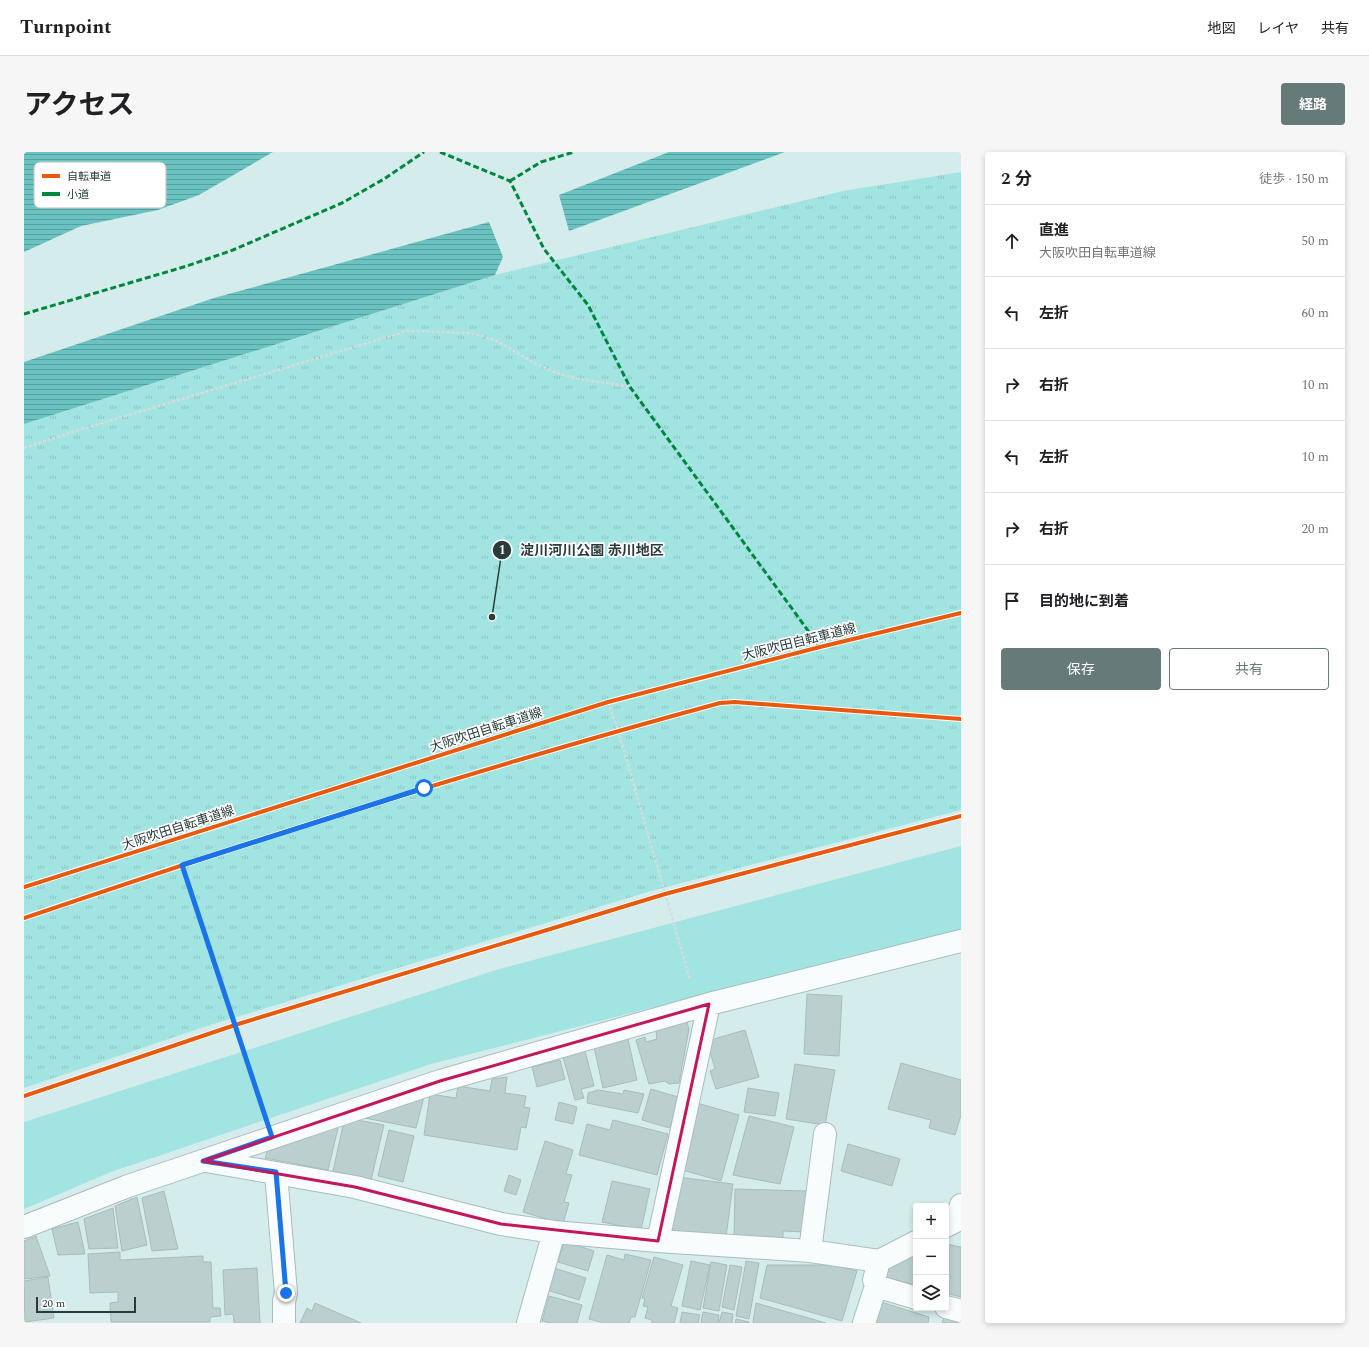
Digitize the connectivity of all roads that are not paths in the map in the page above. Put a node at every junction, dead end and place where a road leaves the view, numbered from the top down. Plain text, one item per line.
1 (961, 941) edge
2 (703, 1006) junction
3 (825, 1134) dead end
4 (203, 1161) junction
5 (276, 1172) junction
6 (961, 1205) edge
7 (949, 1224) edge
8 (24, 1227) edge
9 (554, 1232) junction
10 (658, 1241) junction
11 (913, 1244) edge
12 (810, 1251) junction
13 (879, 1261) junction
14 (876, 1286) junction
15 (913, 1297) edge
16 (949, 1308) edge
17 (961, 1311) edge
18 (284, 1323) edge
19 (528, 1323) edge
20 (864, 1323) edge

1 - 2 street
2 - 4 street
2 - 10 street
3 - 12 street
4 - 5 street
4 - 8 street
5 - 9 street
5 - 18 street
6 - 7 street
9 - 10 street
9 - 19 street
10 - 12 street
11 - 13 street
12 - 13 street
13 - 14 street
14 - 15 street
14 - 20 street
16 - 17 street

